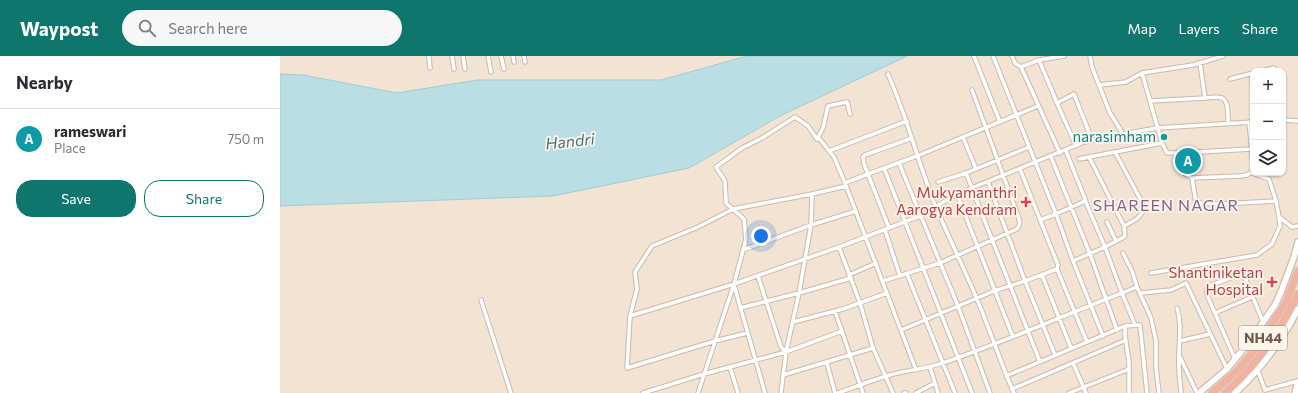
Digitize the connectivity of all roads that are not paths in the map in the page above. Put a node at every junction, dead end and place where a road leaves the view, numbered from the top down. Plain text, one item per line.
1 (429, 56) edge
2 (452, 56) edge
3 (463, 56) edge
4 (488, 56) edge
5 (501, 56) edge
6 (513, 56) edge
7 (524, 56) edge
8 (974, 56) edge
9 (993, 56) edge
10 (1012, 56) edge
11 (1064, 56) edge
12 (1090, 56) edge
13 (1223, 56) edge
14 (1038, 60) junction
15 (514, 62) dead end
16 (525, 62) dead end
17 (1200, 63) junction
18 (1021, 67) junction
19 (430, 68) dead end
20 (454, 69) dead end
21 (504, 69) dead end
22 (465, 70) dead end
23 (491, 72) dead end
24 (1142, 73) junction
25 (888, 74) dead end
26 (1250, 74) edge
27 (1230, 79) dead end
28 (1099, 85) junction
29 (972, 90) dead end
30 (1205, 98) junction
31 (1150, 101) junction
32 (1057, 103) junction
33 (1038, 106) junction
34 (850, 114) dead end
35 (1016, 115) junction
36 (1286, 120) edge
37 (907, 121) junction
38 (1298, 121) edge
39 (1000, 122) junction
40 (1250, 122) edge
41 (1228, 123) junction
42 (985, 128) junction
43 (1157, 128) junction
44 (1123, 134) junction
45 (818, 137) junction
46 (964, 137) junction
47 (912, 138) junction
48 (1092, 140) junction
49 (1162, 143) junction
50 (1076, 146) junction
51 (1028, 147) junction
52 (1250, 149) edge
53 (829, 151) junction
54 (1066, 151) junction
55 (1114, 152) junction
56 (1060, 153) junction
57 (1180, 153) junction
58 (917, 156) junction
59 (1051, 156) junction
60 (1089, 157) junction
61 (1079, 159) dead end
62 (997, 160) junction
63 (899, 163) junction
64 (1035, 163) junction
65 (884, 168) junction
66 (976, 169) junction
67 (1020, 169) junction
68 (966, 173) junction
69 (1250, 173) edge
70 (868, 174) junction
71 (1004, 176) junction
72 (1262, 176) edge
73 (1192, 178) junction
74 (938, 182) dead end
75 (988, 182) junction
76 (846, 184) junction
77 (972, 189) junction
78 (812, 194) junction
79 (957, 194) junction
80 (1085, 200) junction
81 (1276, 201) junction
82 (936, 206) junction
83 (1071, 208) junction
84 (733, 209) junction
85 (856, 211) junction
86 (1056, 214) junction
87 (920, 216) junction
88 (1279, 217) junction
89 (1040, 220) junction
90 (906, 222) junction
91 (1107, 222) dead end
92 (812, 225) junction
93 (1124, 226) junction
94 (1298, 226) edge
95 (889, 228) junction
96 (885, 230) junction
97 (1007, 234) junction
98 (866, 237) junction
99 (992, 240) junction
100 (1116, 241) junction
101 (1298, 242) edge
102 (977, 246) junction
103 (839, 247) junction
104 (1105, 247) junction
105 (742, 250) junction
106 (1123, 253) dead end
107 (957, 254) junction
108 (1090, 254) junction
109 (805, 259) junction
110 (1073, 261) junction
111 (940, 262) junction
112 (876, 263) junction
113 (925, 268) junction
114 (1057, 269) junction
115 (1298, 271) edge
116 (907, 274) junction
117 (1151, 274) dead end
118 (1042, 275) junction
119 (758, 276) junction
120 (900, 276) junction
121 (850, 277) junction
122 (883, 281) junction
123 (1025, 281) junction
124 (734, 284) junction
125 (1010, 286) junction
126 (1137, 287) junction
127 (1281, 290) junction
128 (994, 291) junction
129 (1141, 292) junction
130 (799, 293) junction
131 (887, 293) junction
132 (1122, 293) junction
133 (1289, 294) junction
134 (1252, 297) junction
135 (1297, 297) edge
136 (977, 298) junction
137 (1106, 299) junction
138 (481, 300) dead end
139 (766, 301) junction
140 (860, 303) junction
141 (1091, 305) junction
142 (958, 306) junction
143 (740, 308) junction
144 (1177, 308) dead end
145 (1298, 309) edge
146 (835, 311) junction
147 (1076, 312) junction
148 (941, 313) junction
149 (1215, 313) junction
150 (630, 316) junction
151 (1059, 318) junction
152 (924, 320) junction
153 (793, 322) junction
154 (1263, 322) junction
155 (1043, 325) junction
156 (1135, 325) junction
157 (1126, 326) junction
158 (901, 330) junction
159 (1117, 330) junction
160 (842, 331) junction
161 (1028, 331) junction
162 (747, 333) junction
163 (1210, 334) junction
164 (1103, 336) junction
165 (1013, 337) junction
166 (1126, 340) junction
167 (715, 341) junction
168 (1180, 341) junction
169 (1087, 342) junction
170 (994, 345) junction
171 (874, 348) junction
172 (1071, 348) junction
173 (786, 352) junction
174 (974, 352) junction
175 (850, 355) junction
176 (1055, 355) junction
177 (1179, 355) junction
178 (958, 358) junction
179 (1235, 359) junction
180 (756, 360) junction
181 (1040, 362) junction
182 (1073, 362) junction
183 (827, 363) junction
184 (943, 363) junction
185 (730, 367) junction
186 (930, 367) junction
187 (1129, 369) junction
188 (1227, 369) junction
189 (916, 370) junction
190 (1258, 371) junction
191 (704, 374) junction
192 (783, 376) junction
193 (886, 376) junction
194 (1006, 376) junction
195 (1298, 381) edge
196 (935, 383) junction
197 (860, 386) junction
198 (1084, 387) junction
199 (1013, 391) edge
200 (738, 392) edge
201 (511, 393) edge
202 (643, 393) edge
203 (698, 393) edge
204 (732, 393) edge
205 (765, 393) edge
206 (781, 393) edge
207 (837, 393) edge
208 (863, 393) edge
209 (893, 393) edge
210 (916, 393) edge
211 (938, 393) edge
212 (955, 393) edge
213 (972, 393) edge
214 (990, 393) edge
215 (1069, 393) edge
216 (1086, 393) edge
217 (1129, 393) edge
218 (1146, 393) edge
219 (1159, 393) edge
220 (1181, 393) edge
221 (1198, 393) edge
222 (1212, 393) edge
223 (1226, 393) edge
224 (1236, 393) edge
225 (1295, 393) edge

1 - 19 street
2 - 20 street
3 - 22 street
4 - 23 street
5 - 21 street
6 - 15 street
7 - 16 street
8 - 39 street
9 - 35 street
10 - 18 street
11 - 14 street
12 - 28 street
13 - 17 street
14 - 18 street
14 - 32 street
17 - 24 street
17 - 30 street
18 - 33 street
24 - 28 street
24 - 31 street
25 - 37 street
26 - 27 street
28 - 44 street
29 - 42 street
30 - 31 street
30 - 41 street
31 - 43 street
32 - 48 street
32 - 50 street
33 - 35 street
33 - 56 street
34 - 45 street
35 - 39 street
35 - 51 street
36 - 38 street
37 - 47 street
37 - 53 street
39 - 42 street
40 - 41 street
41 - 43 street
42 - 46 street
42 - 62 street
43 - 44 street
43 - 49 street
44 - 48 street
45 - 53 street
45 - 84 street
46 - 58 street
46 - 66 street
47 - 58 street
47 - 70 street
48 - 50 street
49 - 55 street
49 - 57 street
50 - 54 street
51 - 62 street
51 - 64 street
52 - 57 street
53 - 76 street
54 - 56 street
54 - 80 street
55 - 60 street
55 - 93 street
56 - 59 street
57 - 73 street
58 - 63 street
58 - 82 street
59 - 64 street
59 - 83 street
60 - 61 street
60 - 93 street
62 - 66 street
62 - 71 street
63 - 65 street
63 - 87 street
64 - 67 street
64 - 86 street
65 - 70 street
65 - 90 street
66 - 68 street
67 - 71 street
67 - 89 street
68 - 74 street
68 - 77 street
69 - 73 street
70 - 76 street
70 - 95 street
71 - 75 street
71 - 97 street
72 - 81 street
73 - 81 street
75 - 77 street
75 - 97 street
76 - 78 street
76 - 85 street
77 - 79 street
77 - 99 street
78 - 84 street
78 - 92 street
79 - 82 street
79 - 102 street
80 - 83 street
80 - 104 street
81 - 88 street
82 - 87 street
82 - 107 street
83 - 86 street
83 - 108 street
84 - 105 street
84 - 150 street
85 - 92 street
85 - 98 street
86 - 89 street
86 - 110 street
87 - 90 street
87 - 111 street
88 - 94 street
88 - 117 street
89 - 114 street
90 - 95 street
90 - 113 street
91 - 100 street
92 - 105 street
92 - 109 street
93 - 100 street
95 - 96 street
96 - 98 street
96 - 120 street
97 - 99 street
97 - 123 street
98 - 103 street
98 - 112 street
99 - 102 street
99 - 125 street
100 - 104 street
101 - 127 street
102 - 107 street
102 - 128 street
103 - 109 street
103 - 121 street
104 - 108 street
104 - 132 street
105 - 124 street
106 - 126 street
107 - 111 street
107 - 136 street
108 - 110 street
108 - 137 street
109 - 119 street
109 - 130 street
110 - 141 street
111 - 113 street
111 - 142 street
112 - 121 street
112 - 122 street
113 - 116 street
113 - 148 street
114 - 118 street
114 - 147 street
115 - 133 highway, NH44
116 - 120 street
116 - 152 street
118 - 123 street
118 - 151 street
119 - 124 street
119 - 139 street
120 - 122 street
121 - 130 street
121 - 140 street
122 - 131 street
123 - 125 street
123 - 155 street
124 - 143 street
124 - 150 street
124 - 167 street
125 - 128 street
125 - 161 street
126 - 129 street
126 - 132 street
127 - 133 street
127 - 154 street
128 - 136 street
128 - 165 street
129 - 163 street
129 - 219 street
130 - 139 street
130 - 153 street
131 - 140 street
131 - 158 street
132 - 137 street
132 - 156 street
133 - 135 street
133 - 222 highway, NH44
134 - 149 street
134 - 149 street
134 - 154 street
135 - 223 highway, NH44
136 - 142 street
136 - 170 street
137 - 141 street
137 - 159 street
138 - 201 street
139 - 143 street
139 - 173 street
140 - 146 street
140 - 171 street
141 - 147 street
141 - 164 street
142 - 148 street
142 - 174 street
143 - 162 street
144 - 168 street
145 - 190 street
146 - 153 street
146 - 160 street
147 - 151 street
147 - 169 street
148 - 152 street
148 - 178 street
149 - 179 street
150 - 167 street
151 - 155 street
151 - 172 street
152 - 158 street
152 - 184 street
153 - 173 street
154 - 179 street
155 - 161 street
155 - 176 street
156 - 157 street
156 - 218 street
157 - 159 street
157 - 166 street
158 - 189 street
159 - 164 street
160 - 173 street
160 - 175 street
161 - 165 street
161 - 181 street
162 - 167 street
162 - 180 street
163 - 168 street
163 - 188 street
164 - 169 street
165 - 170 street
166 - 182 street
166 - 187 street
167 - 191 street
168 - 177 street
169 - 172 street
170 - 174 street
170 - 194 street
171 - 175 street
171 - 193 street
172 - 176 street
173 - 180 street
173 - 192 street
174 - 178 street
174 - 214 street
175 - 183 street
175 - 197 street
176 - 181 street
177 - 220 street
177 - 221 street
178 - 184 street
178 - 213 street
179 - 188 street
180 - 185 street
180 - 205 street
181 - 194 street
182 - 198 street
182 - 199 street
183 - 192 street
183 - 207 street
184 - 186 street
184 - 212 street
185 - 191 street
185 - 200 street
186 - 189 street
186 - 196 street
187 - 198 street
187 - 217 street
188 - 221 street
189 - 193 street
190 - 195 street
190 - 224 street
191 - 202 street
191 - 203 street
192 - 206 street
193 - 197 street
193 - 209 street
194 - 199 street
195 - 225 street
196 - 210 street
196 - 211 street
197 - 207 street
197 - 208 street
198 - 215 street
198 - 216 street
200 - 204 street

